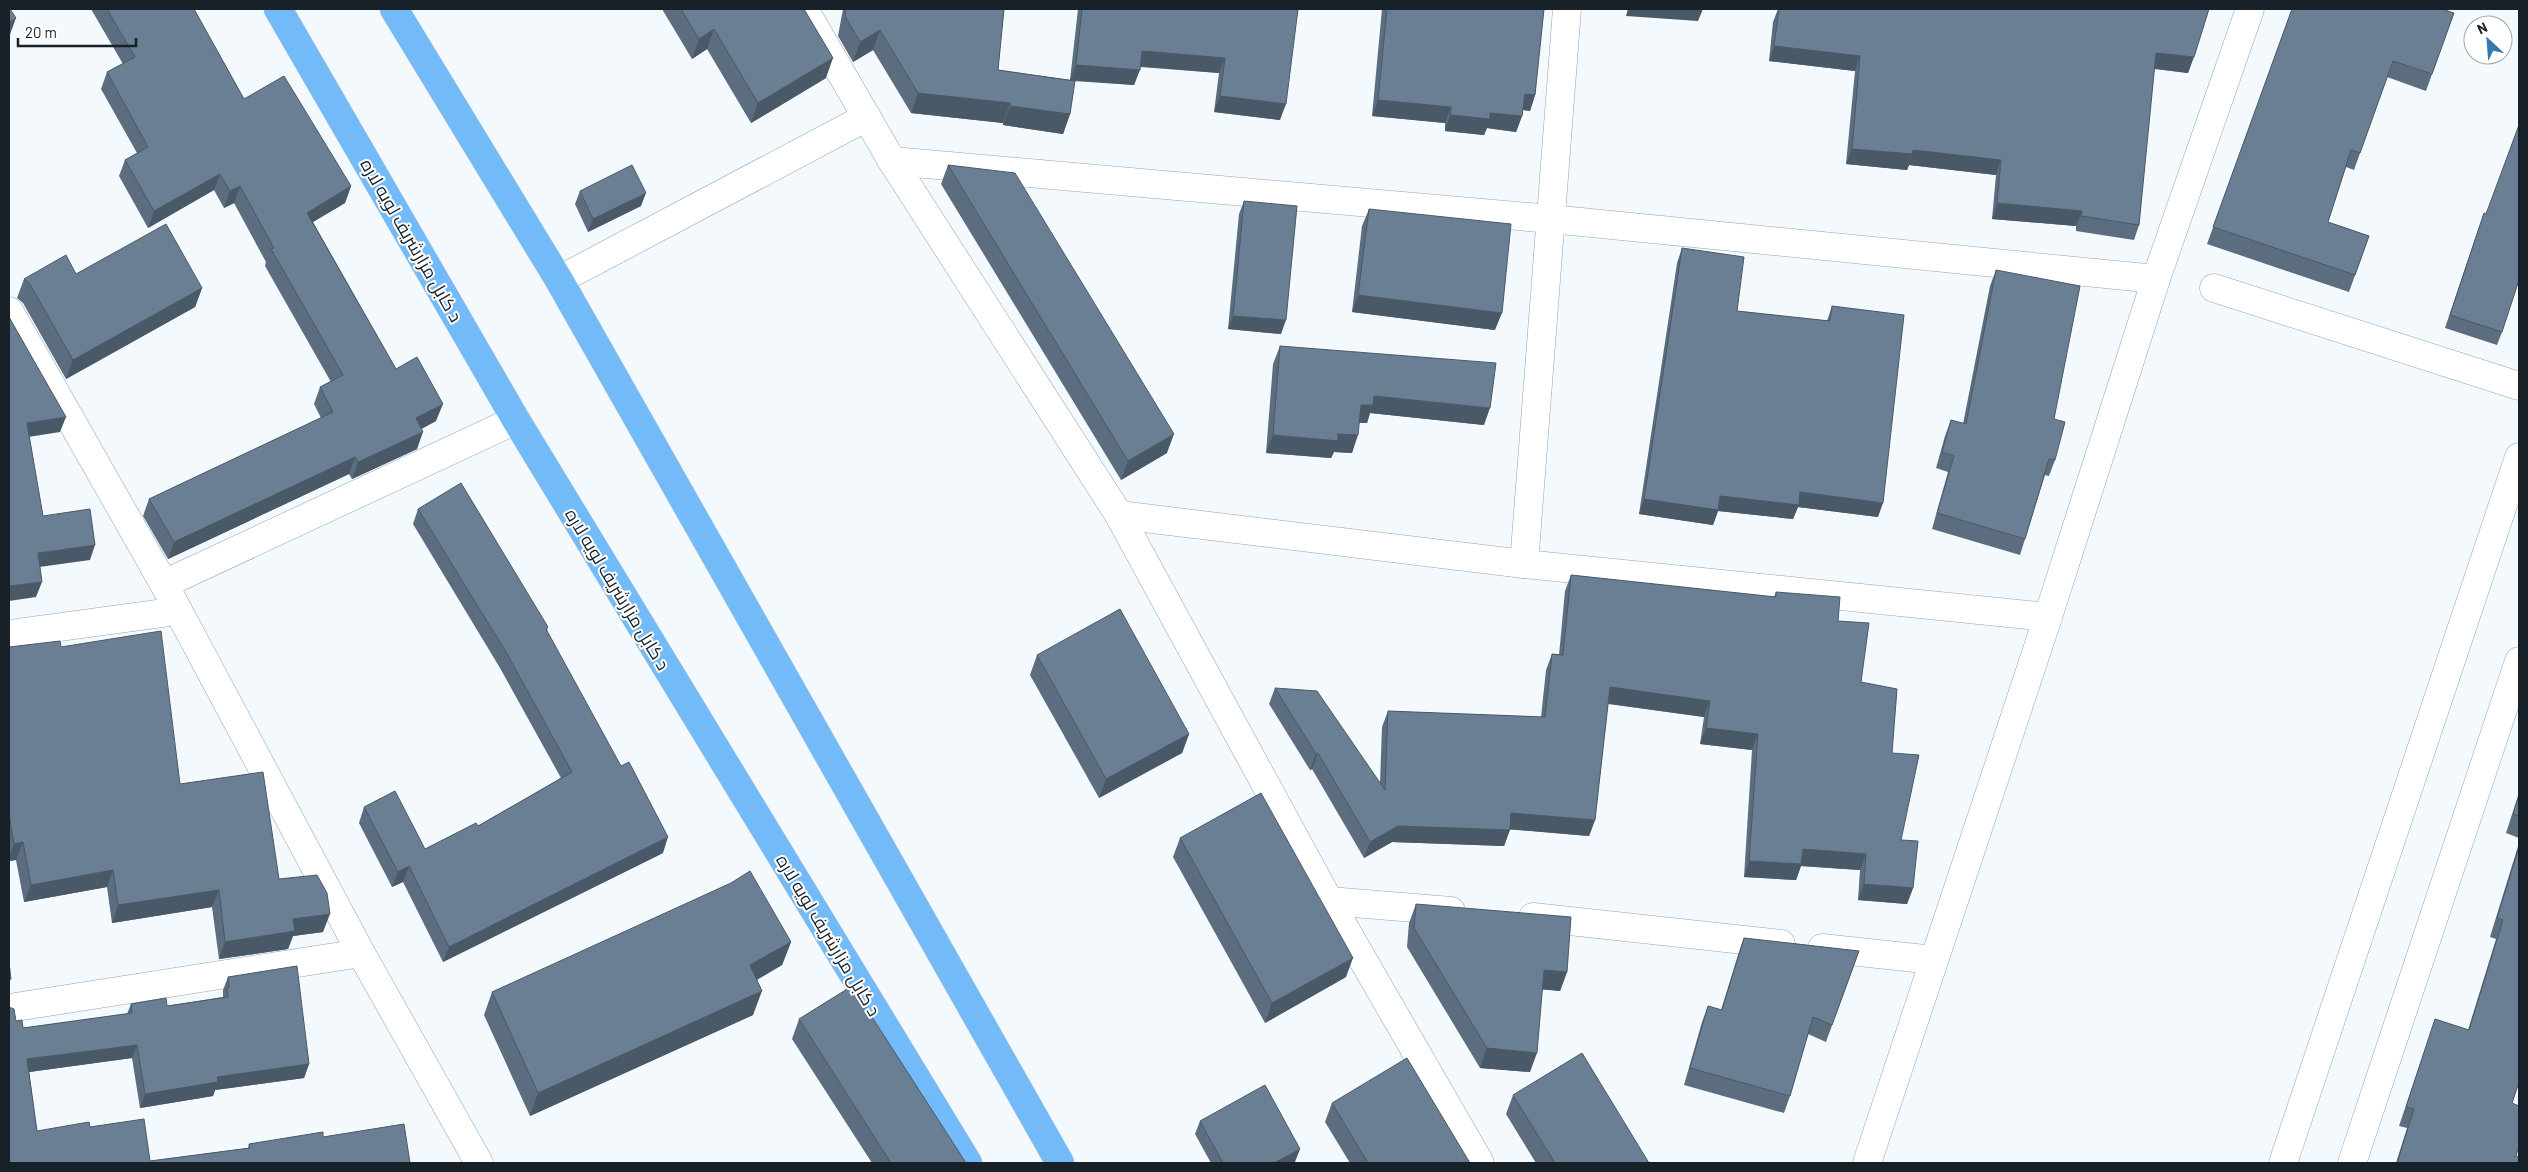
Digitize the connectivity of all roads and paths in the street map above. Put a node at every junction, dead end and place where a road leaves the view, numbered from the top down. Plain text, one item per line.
1 (278, 9) edge
2 (394, 9) edge
3 (804, 9) edge
4 (1567, 9) edge
5 (2250, 9) edge
6 (867, 117) junction
7 (892, 161) junction
8 (1551, 219) junction
9 (2156, 279) junction
10 (559, 280) junction
11 (2214, 288) dead end
12 (9, 311) edge
13 (2519, 386) edge
14 (516, 420) junction
15 (2519, 457) edge
16 (1119, 516) junction
17 (1524, 564) junction
18 (164, 584) junction
19 (178, 610) junction
20 (2048, 617) junction
21 (9, 634) edge
22 (2519, 661) edge
23 (1329, 901) junction
24 (1476, 913) edge
25 (1505, 915) edge
26 (361, 953) junction
27 (1934, 960) junction
28 (9, 1008) edge
29 (480, 1163) edge
30 (968, 1163) edge
31 (1060, 1163) edge
32 (1480, 1163) edge
33 (1867, 1163) edge
34 (2282, 1163) edge
35 (2352, 1163) edge

1 - 14 highway, د کابل مزارشریف لویه لاره
2 - 10 highway
3 - 6 street
4 - 8 street
5 - 9 street
6 - 7 street
6 - 10 street
7 - 8 street
7 - 16 street
8 - 9 street
8 - 17 street
9 - 20 street
10 - 31 highway
11 - 13 street
12 - 18 street
14 - 18 street
14 - 30 highway, د کابل مزارشریف لویه لاره
15 - 34 street
16 - 17 street
16 - 23 street
17 - 20 street
18 - 19 street
19 - 21 street
19 - 26 street
20 - 27 street
22 - 35 street
23 - 24 street
23 - 32 street
25 - 27 street
26 - 28 street
26 - 29 street
27 - 33 street

